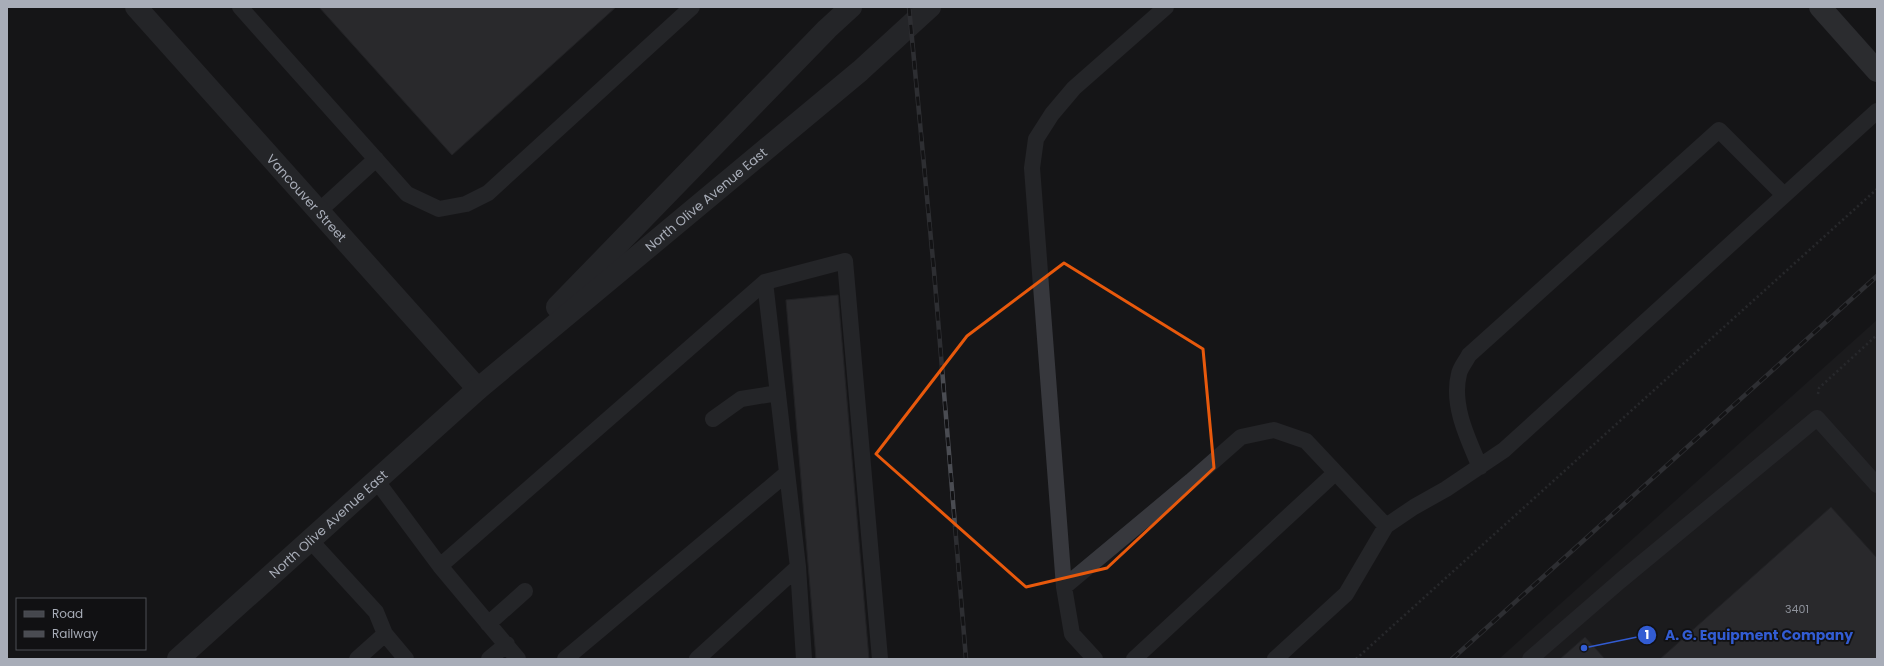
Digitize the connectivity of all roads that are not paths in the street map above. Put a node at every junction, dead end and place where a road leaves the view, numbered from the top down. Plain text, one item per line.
1 (136, 7) edge
2 (240, 7) edge
3 (692, 7) edge
4 (851, 7) edge
5 (930, 7) edge
6 (1166, 7) edge
7 (1820, 7) edge
8 (1877, 71) edge
9 (1877, 111) edge
10 (376, 159) junction
11 (1784, 195) junction
12 (319, 211) junction
13 (765, 282) junction
14 (478, 389) junction
15 (778, 393) junction
16 (713, 419) dead end
17 (1480, 467) junction
18 (1335, 473) junction
19 (786, 474) junction
20 (376, 480) junction
21 (1877, 485) edge
22 (1386, 526) junction
23 (310, 540) junction
24 (440, 566) junction
25 (798, 567) junction
26 (1064, 587) junction
27 (525, 591) dead end
28 (488, 624) junction
29 (385, 634) junction
30 (507, 644) junction
31 (178, 659) edge
32 (357, 659) edge
33 (406, 659) edge
34 (489, 659) edge
35 (518, 659) edge
36 (565, 659) edge
37 (697, 659) edge
38 (804, 659) edge
39 (880, 659) edge
40 (1095, 659) edge
41 (1134, 659) edge
42 (1276, 659) edge
43 (1530, 659) edge

1 - 12 street, Vancouver Street
2 - 10 lane
3 - 10 lane
4 - 14 street, North Olive Avenue East
5 - 14 street, North Olive Avenue East
6 - 26 lane
7 - 8 main road
9 - 11 lane
10 - 12 lane
11 - 17 lane
11 - 17 lane
12 - 14 street, Vancouver Street
13 - 15 lane
13 - 24 lane
13 - 39 lane
14 - 20 street, North Olive Avenue East
15 - 16 lane
15 - 19 lane
17 - 22 lane
18 - 22 lane
18 - 26 lane
18 - 41 lane
19 - 25 lane
19 - 36 lane
20 - 23 street, North Olive Avenue East
20 - 24 lane
21 - 43 lane
22 - 42 lane
23 - 29 lane
23 - 31 street, North Olive Avenue East
24 - 28 lane
25 - 37 lane
25 - 38 lane
26 - 40 lane
27 - 28 lane
28 - 30 lane
29 - 32 lane
29 - 33 lane
30 - 34 lane
30 - 35 lane

